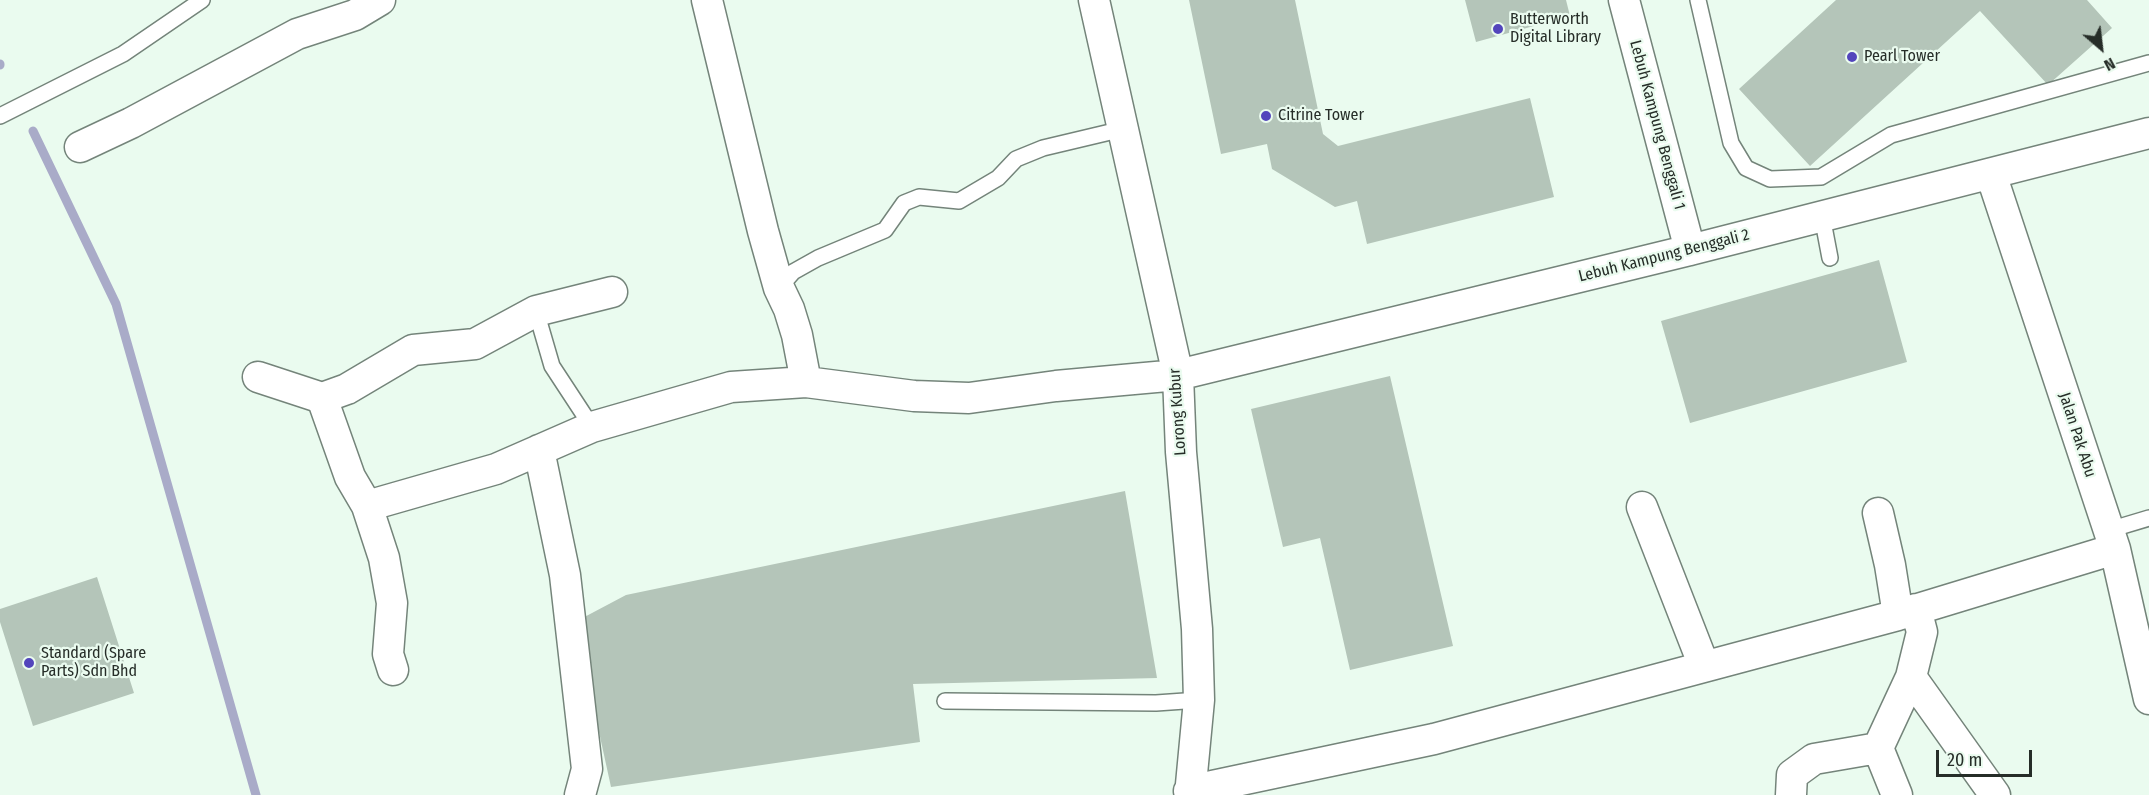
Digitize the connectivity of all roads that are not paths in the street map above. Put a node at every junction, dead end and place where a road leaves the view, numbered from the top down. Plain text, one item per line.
1 (202, 0) edge
2 (380, 0) edge
3 (707, 0) edge
4 (1094, 0) edge
5 (1624, 0) edge
6 (1698, 0) edge
7 (2149, 63) edge
8 (0, 116) edge
9 (1123, 129) junction
10 (2149, 133) edge
11 (80, 147) dead end
12 (1991, 174) junction
13 (1822, 216) junction
14 (1690, 250) junction
15 (1830, 258) dead end
16 (779, 288) junction
17 (612, 292) dead end
18 (536, 311) junction
19 (1178, 375) junction
20 (258, 377) dead end
21 (806, 381) junction
22 (322, 398) junction
23 (592, 427) junction
24 (539, 450) junction
25 (367, 506) junction
26 (1642, 507) dead end
27 (1878, 513) dead end
28 (2149, 518) edge
29 (2112, 539) junction
30 (1907, 612) junction
31 (1704, 666) junction
32 (393, 670) dead end
33 (1911, 677) junction
34 (2147, 680) edge
35 (1199, 700) junction
36 (945, 701) dead end
37 (1878, 748) junction
38 (1190, 793) edge
39 (580, 795) edge
40 (1791, 795) edge
41 (1897, 795) edge
42 (1995, 795) edge

1 - 8 lane
2 - 11 street
3 - 16 street
4 - 9 street, Lorong Kubur
5 - 14 street, Lebuh Kampung Benggali 1
6 - 7 lane
9 - 16 lane
9 - 19 street, Lorong Kubur
10 - 12 street, Lebuh Kampung Benggali 2
12 - 13 street, Lebuh Kampung Benggali 2
12 - 29 street, Jalan Pak Abu
13 - 14 street, Lebuh Kampung Benggali 2
13 - 15 lane
14 - 19 street, Lebuh Kampung Benggali 2
16 - 21 street
17 - 18 street
18 - 22 street
18 - 23 lane
19 - 21 street, Lebuh Kampung Benggali 2
19 - 35 street, Lorong Kubur
20 - 22 street
21 - 23 street, Lebuh Kampung Benggali 2
22 - 25 street
23 - 24 street, Lebuh Kampung Benggali 2
24 - 25 street, Lebuh Kampung Benggali 2
24 - 39 street
25 - 32 street
26 - 31 street
27 - 30 street
28 - 29 lane
29 - 30 street
29 - 34 street, Jalan Pak Abu
30 - 31 street
30 - 33 street
31 - 38 street
33 - 37 street
33 - 42 street
35 - 36 lane
35 - 38 street, Lorong Kubur
37 - 40 street
37 - 41 street

